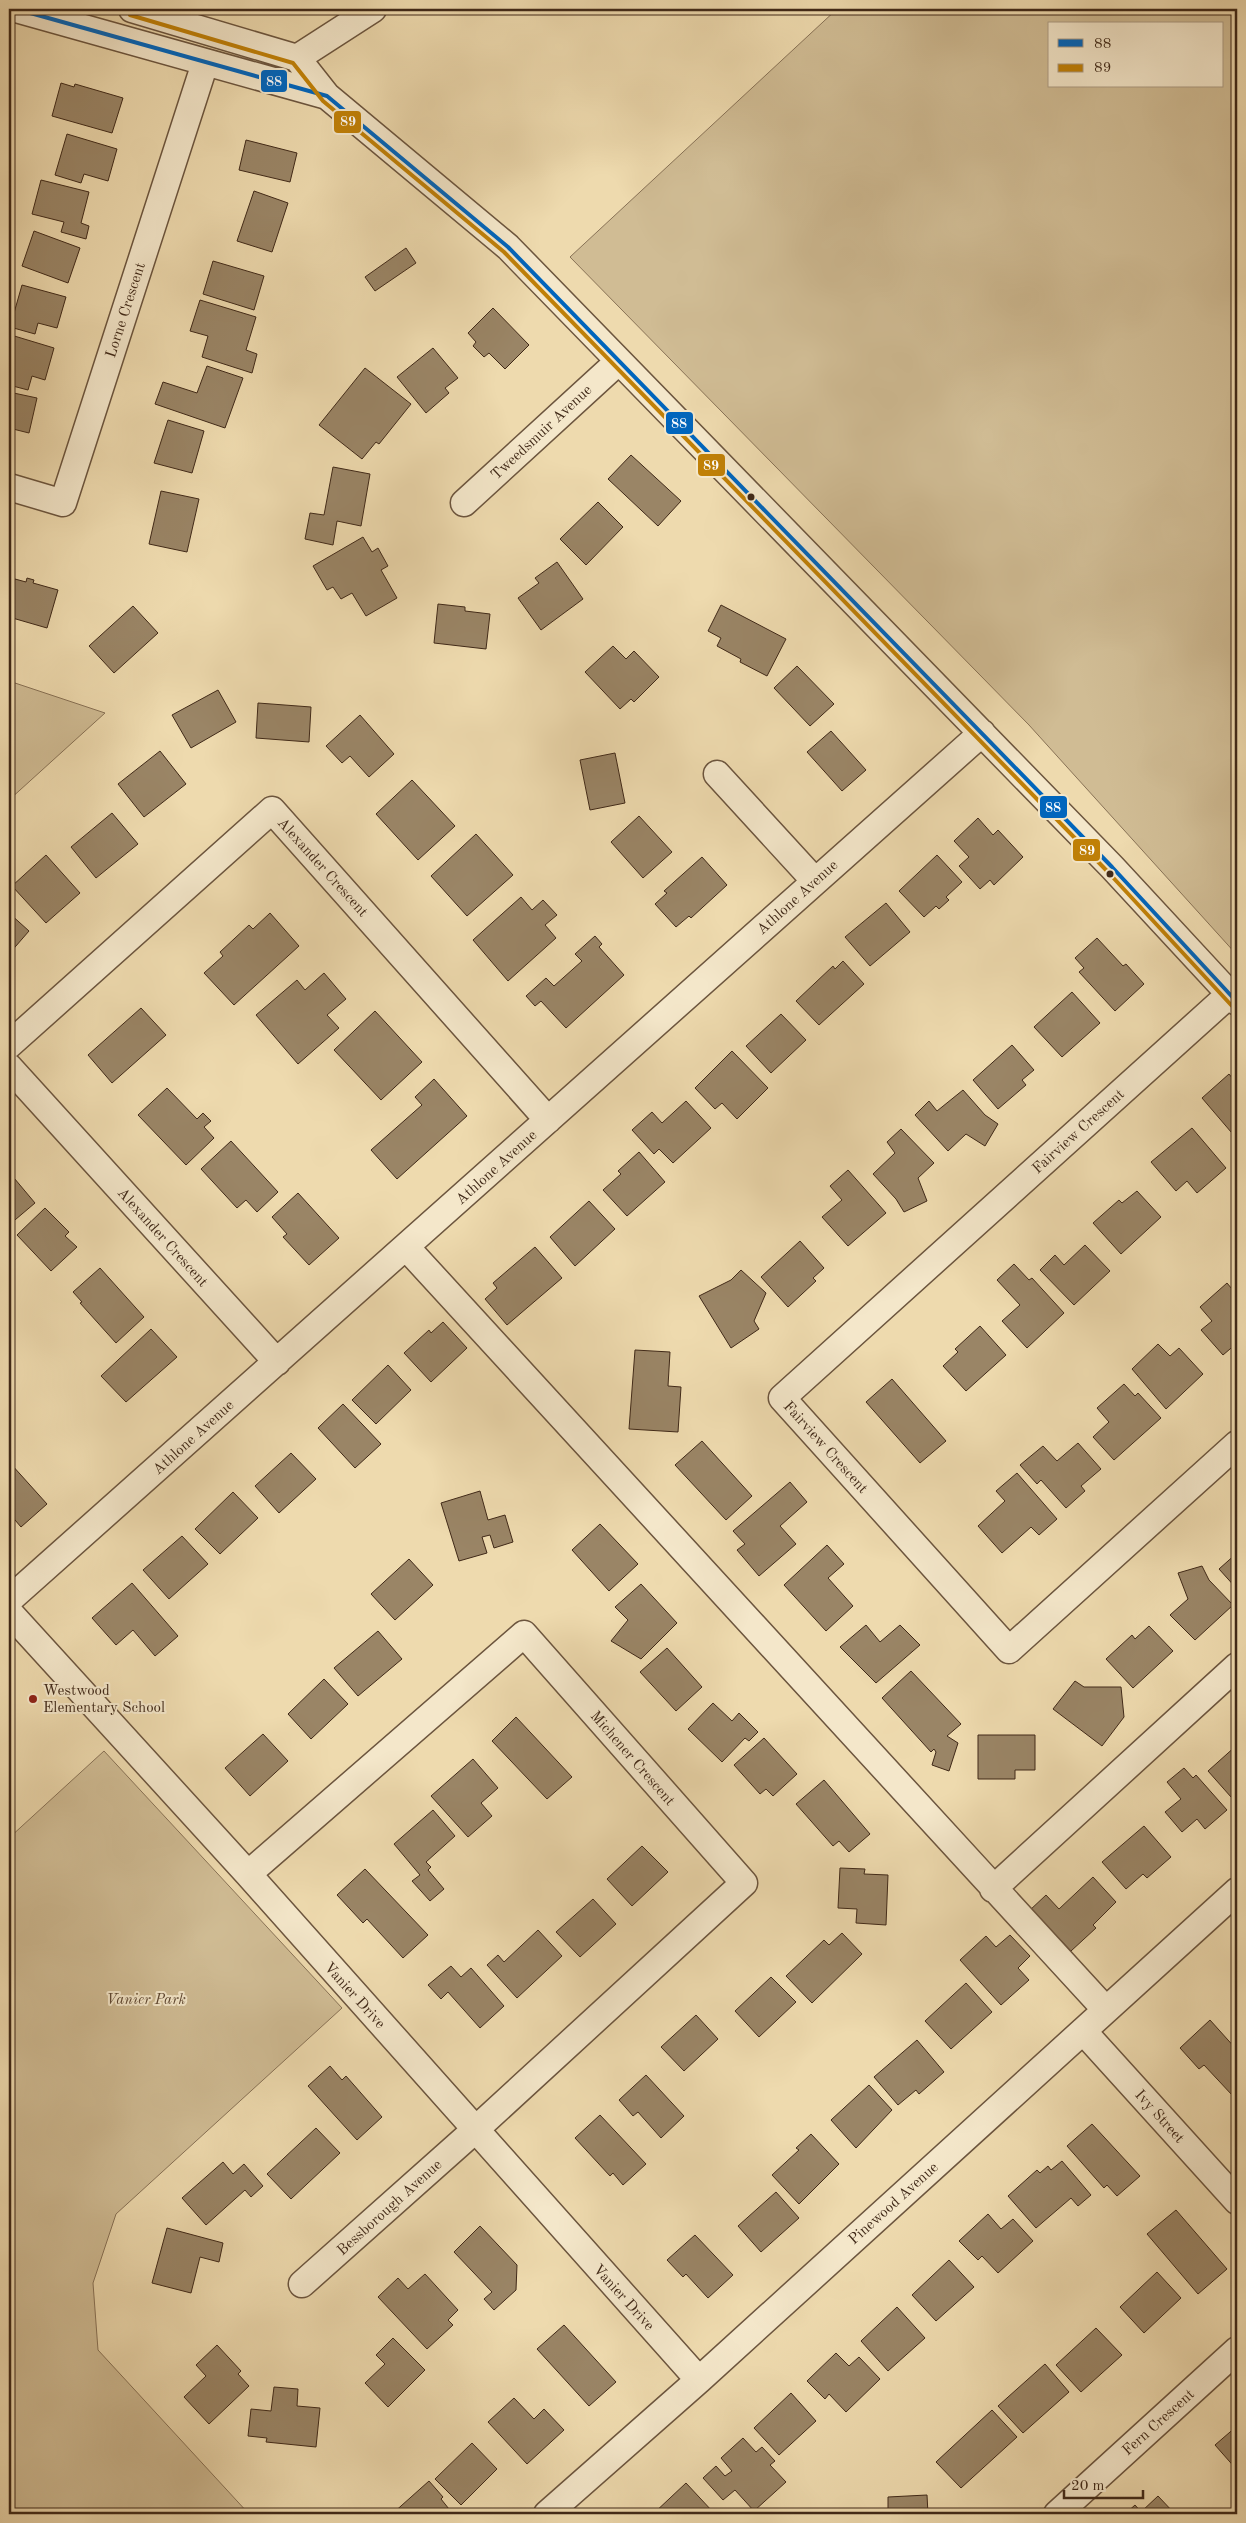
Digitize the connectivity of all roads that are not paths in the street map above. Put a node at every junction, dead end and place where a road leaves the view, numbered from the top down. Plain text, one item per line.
1 (16, 9) edge
2 (132, 9) edge
3 (373, 9) edge
4 (297, 58) junction
5 (205, 63) junction
6 (327, 96) junction
7 (619, 361) junction
8 (9, 487) edge
9 (464, 503) dead end
10 (982, 734) junction
11 (717, 774) dead end
12 (814, 881) junction
13 (1234, 998) edge
14 (9, 1045) edge
15 (9, 1067) edge
16 (548, 1120) junction
17 (406, 1247) junction
18 (277, 1362) junction
19 (1237, 1444) edge
20 (9, 1600) edge
21 (9, 1612) edge
22 (1237, 1666) edge
23 (248, 1874) junction
24 (993, 1889) junction
25 (1237, 1891) edge
26 (1106, 2010) junction
27 (1083, 2031) junction
28 (474, 2130) junction
29 (1237, 2201) edge
30 (302, 2284) dead end
31 (1237, 2350) edge
32 (699, 2380) junction
33 (547, 2514) edge
34 (1057, 2514) edge

1 - 5 street
2 - 4 street
3 - 4 street
4 - 6 street
5 - 6 street
5 - 8 street, Lorne Crescent
6 - 7 street
7 - 9 street, Tweedsmuir Avenue
7 - 10 street
10 - 12 street, Athlone Avenue
10 - 13 street
11 - 12 street
12 - 16 street, Athlone Avenue
13 - 19 street, Fairview Crescent
14 - 16 street, Alexander Crescent
15 - 18 street, Alexander Crescent
16 - 17 street, Athlone Avenue
17 - 18 street, Athlone Avenue
17 - 24 street
18 - 20 street, Athlone Avenue
21 - 23 street, Vanier Drive
22 - 24 street
23 - 28 street, Vanier Drive
23 - 28 street, Michener Crescent
24 - 26 street
25 - 26 street, Pinewood Avenue
26 - 27 street, Pinewood Avenue
27 - 29 street, Ivy Street
27 - 32 street, Pinewood Avenue
28 - 30 street, Bessborough Avenue
28 - 32 street, Vanier Drive
31 - 34 street, Fern Crescent
32 - 33 street, Pinewood Avenue

